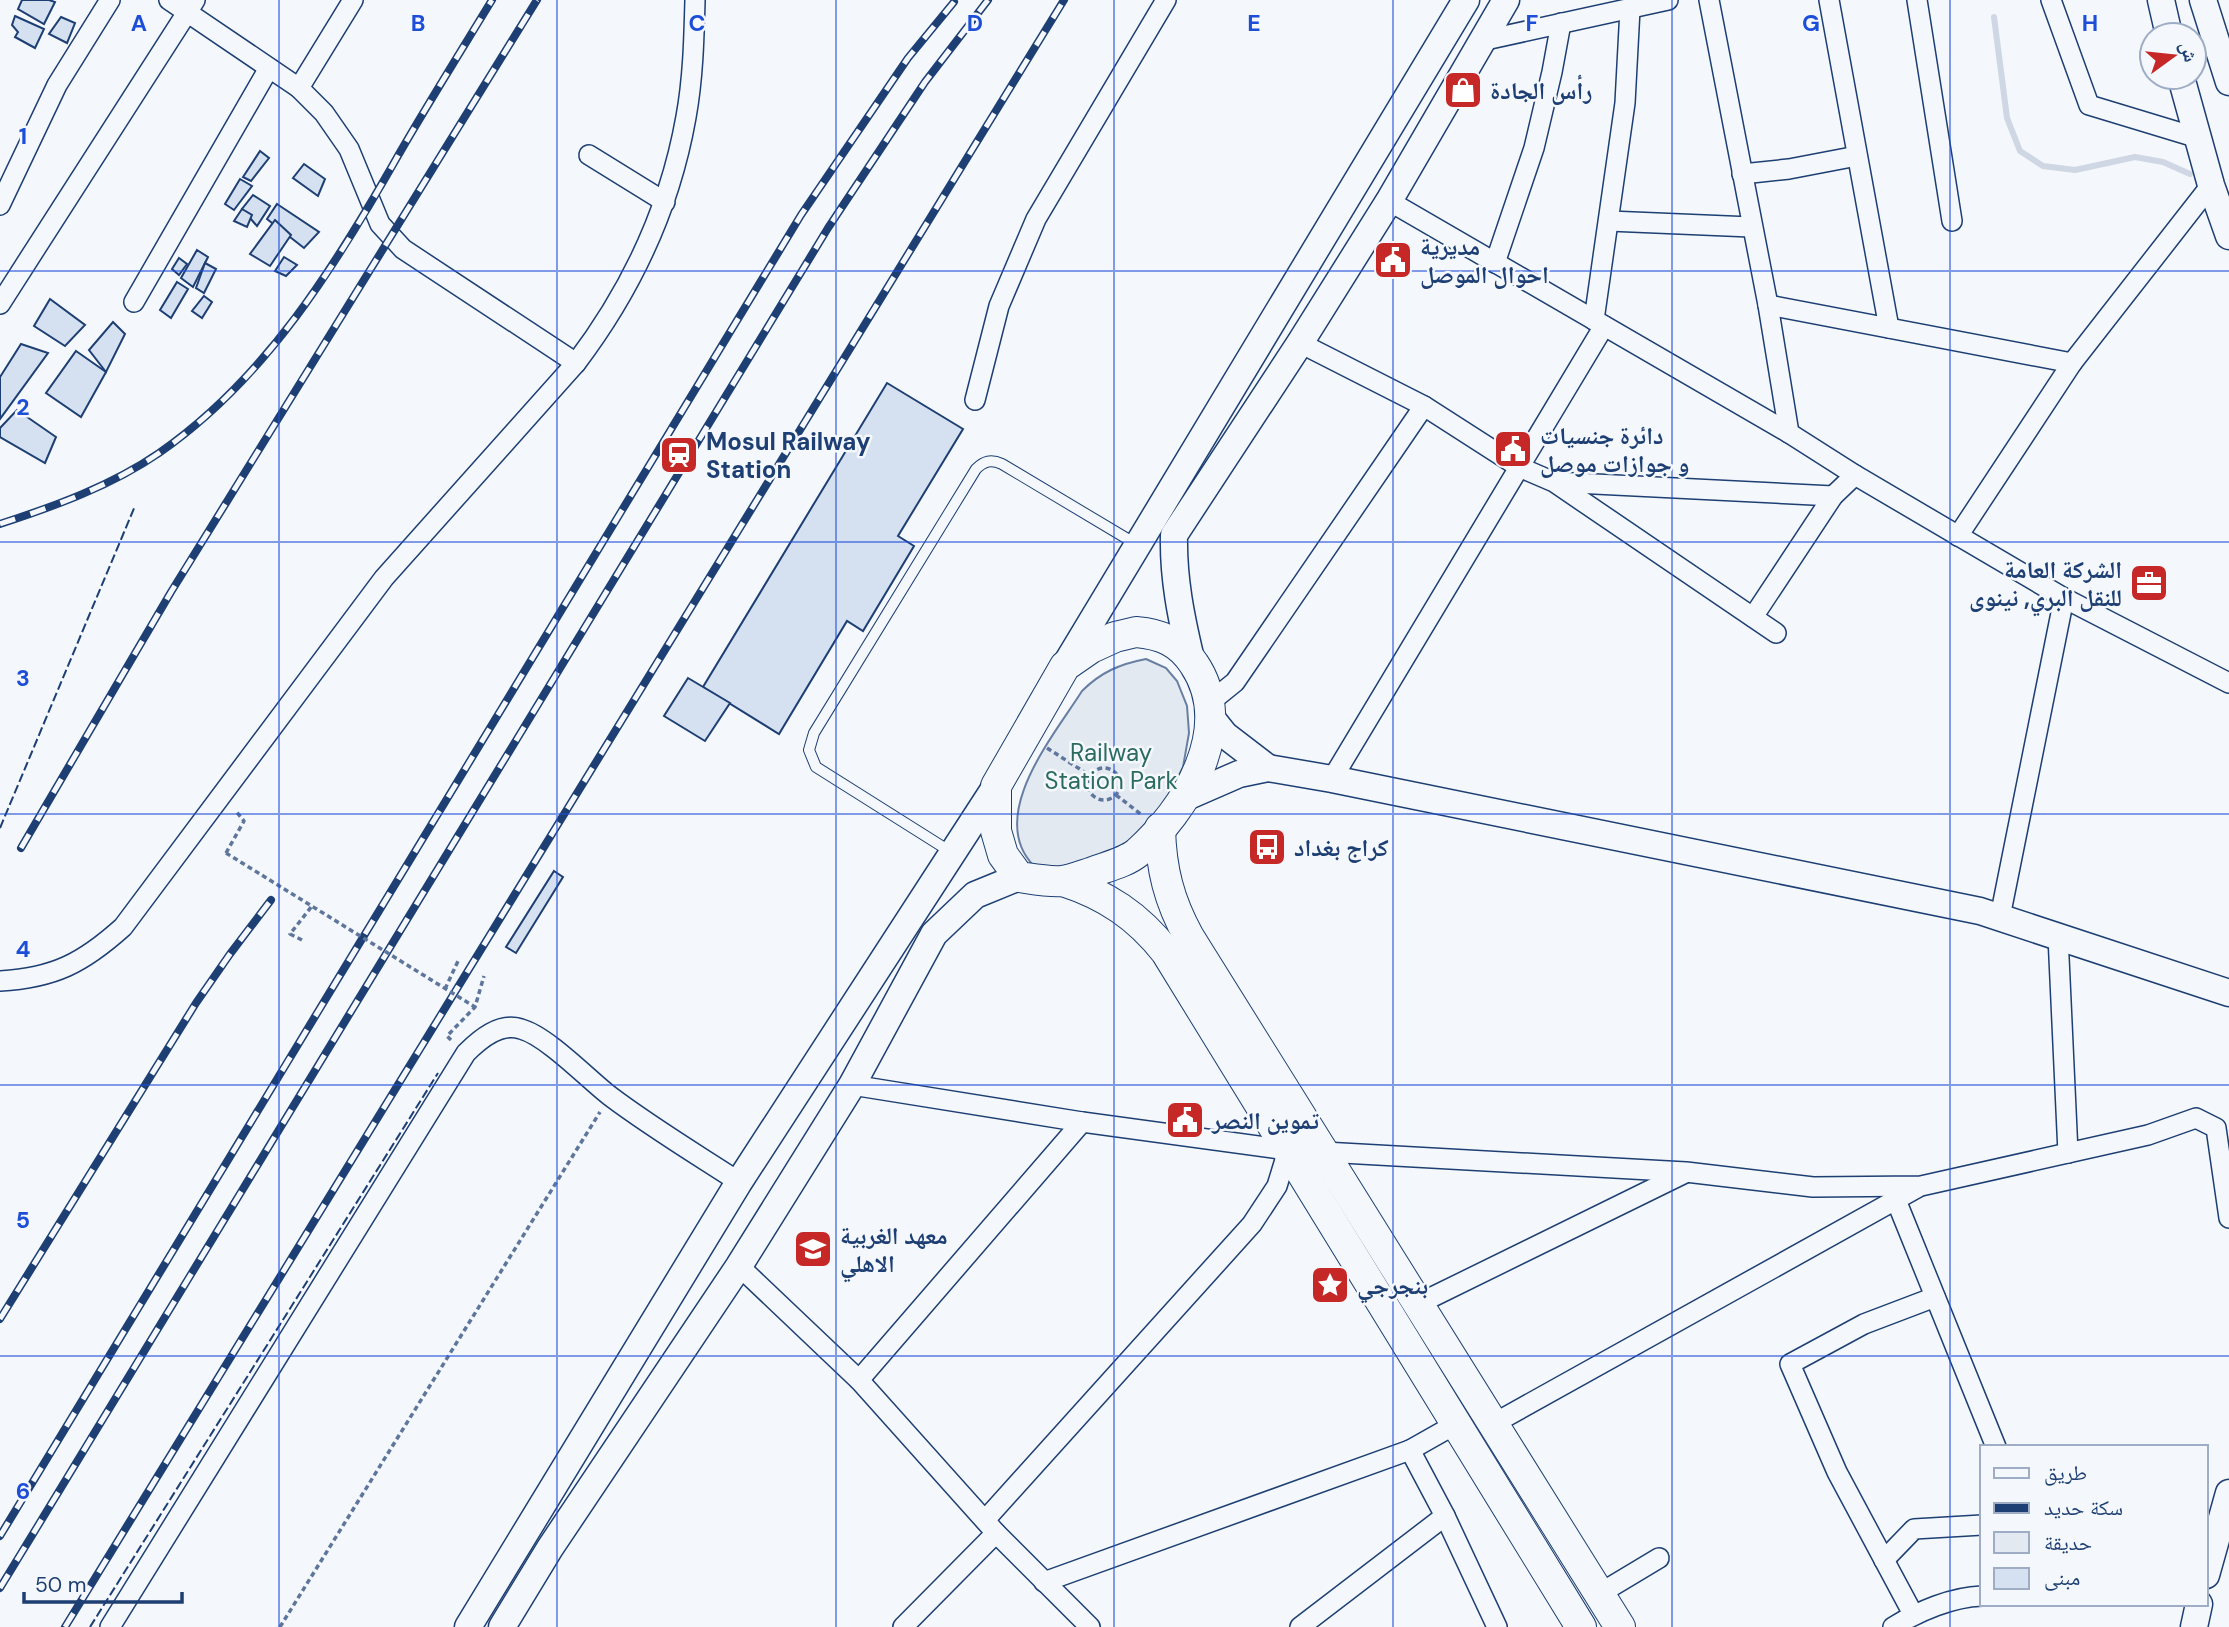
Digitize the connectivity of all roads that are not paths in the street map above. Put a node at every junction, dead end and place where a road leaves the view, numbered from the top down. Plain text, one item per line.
1 (110, 0) edge
2 (169, 0) edge
3 (353, 0) edge
4 (695, 0) edge
5 (1166, 0) edge
6 (1466, 0) edge
7 (1506, 0) edge
8 (1668, 0) edge
9 (1709, 0) edge
10 (1829, 0) edge
11 (1917, 0) edge
12 (2051, 0) edge
13 (2161, 0) edge
14 (2203, 0) edge
15 (191, 7) edge
16 (1630, 9) junction
17 (2166, 21) edge
18 (1561, 23) junction
19 (1481, 41) junction
20 (269, 68) junction
21 (2229, 82) edge
22 (299, 88) junction
23 (2185, 91) edge
24 (2198, 138) junction
25 (589, 155) dead end
26 (1857, 156) junction
27 (1742, 174) junction
28 (2211, 185) junction
29 (1388, 201) junction
30 (665, 202) junction
31 (0, 205) edge
32 (1609, 221) junction
33 (1952, 221) dead end
34 (1751, 227) junction
35 (2229, 236) edge
36 (1495, 262) junction
37 (134, 302) dead end
38 (0, 304) edge
39 (1768, 305) junction
40 (1599, 323) junction
41 (1889, 328) junction
42 (1300, 343) junction
43 (576, 363) junction
44 (2072, 363) junction
45 (975, 400) dead end
46 (1424, 406) junction
47 (1790, 433) junction
48 (1519, 467) junction
49 (1855, 475) junction
50 (1554, 482) junction
51 (1833, 496) junction
52 (1958, 536) junction
53 (1138, 545) junction
54 (2064, 598) junction
55 (1753, 618) junction
56 (1776, 633) dead end
57 (1191, 659) junction
58 (1065, 666) junction
59 (2229, 683) edge
60 (1209, 709) junction
61 (1268, 768) junction
62 (1332, 779) junction
63 (996, 786) junction
64 (1184, 798) junction
65 (1160, 828) junction
66 (951, 852) junction
67 (1019, 877) junction
68 (1063, 881) junction
69 (2000, 918) junction
70 (2057, 936) junction
71 (0, 981) edge
72 (2229, 993) edge
73 (852, 1085) junction
74 (1082, 1122) junction
75 (1288, 1150) junction
76 (1324, 1152) junction
77 (2068, 1153) junction
78 (1686, 1172) junction
79 (739, 1182) junction
80 (1921, 1186) junction
81 (1896, 1200) junction
82 (2229, 1218) edge
83 (739, 1266) junction
84 (1935, 1297) junction
85 (1418, 1304) junction
86 (859, 1380) junction
87 (1456, 1424) junction
88 (1493, 1424) junction
89 (1995, 1445) edge
90 (1410, 1450) junction
91 (2229, 1493) edge
92 (1445, 1516) junction
93 (1980, 1525) edge
94 (990, 1526) junction
95 (1658, 1558) dead end
96 (1884, 1560) junction
97 (2208, 1568) edge
98 (1044, 1582) junction
99 (1599, 1594) junction
100 (1980, 1596) edge
101 (2199, 1606) edge
102 (1913, 1614) junction
103 (110, 1627) edge
104 (468, 1627) edge
105 (502, 1627) edge
106 (904, 1627) edge
107 (1090, 1627) edge
108 (1300, 1627) edge
109 (1497, 1627) edge
110 (1581, 1627) edge
111 (1620, 1627) edge
112 (1893, 1627) edge
113 (2194, 1627) edge

1 - 31 street
2 - 15 street
3 - 22 street
4 - 30 street
5 - 45 street
6 - 53 main road
7 - 19 main road
8 - 16 street
9 - 27 street
10 - 26 street
11 - 33 street
12 - 24 street
13 - 17 main road
14 - 21 main road
15 - 20 street
15 - 38 street
16 - 18 street
16 - 32 street
18 - 19 street
18 - 36 street
19 - 29 main road
20 - 22 street
20 - 37 street
22 - 43 street
23 - 24 main road
24 - 28 main road
25 - 30 street
26 - 27 street
26 - 41 street
27 - 34 street
28 - 35 main road
28 - 44 street
29 - 36 street
29 - 42 main road
30 - 43 street
32 - 34 street
32 - 40 street
34 - 39 street
36 - 40 street
39 - 41 street
39 - 47 street
40 - 47 street
40 - 48 street
41 - 44 street
42 - 46 street
42 - 57 main road
43 - 71 street
44 - 52 street
46 - 48 street
46 - 60 street
47 - 49 street
48 - 50 street
48 - 62 street
49 - 51 street
49 - 52 street
50 - 51 street
50 - 55 street
51 - 55 street
52 - 54 street
53 - 58 main road
53 - 66 lane
54 - 59 street
54 - 69 street
55 - 56 street
57 - 58 main road
57 - 60 main road
58 - 63 main road
60 - 61 main road
60 - 64 main road
61 - 62 main road
61 - 64 main road
62 - 69 main road
63 - 66 main road
63 - 67 main road
64 - 65 main road
65 - 68 main road
65 - 76 main road
66 - 79 main road
67 - 68 main road
67 - 73 main road
68 - 75 main road
69 - 70 main road
70 - 72 main road
70 - 77 street
73 - 74 street
73 - 83 main road
74 - 75 street
74 - 86 street
75 - 76 street
75 - 87 main road
75 - 94 street
76 - 78 street
76 - 85 main road
77 - 80 street
77 - 82 street
78 - 80 street
78 - 85 street
79 - 103 street
79 - 104 main road
80 - 81 street
81 - 84 street
81 - 88 street
83 - 86 street
83 - 105 main road
84 - 89 street
84 - 96 street
85 - 88 main road
86 - 94 street
87 - 90 street
87 - 110 main road
88 - 99 main road
90 - 92 street
90 - 98 street
91 - 97 main road
92 - 108 street
92 - 109 street
93 - 96 street
94 - 98 street
94 - 106 street
95 - 99 street
96 - 102 street
98 - 107 street
99 - 111 main road
100 - 102 street
101 - 113 main road
102 - 112 street

